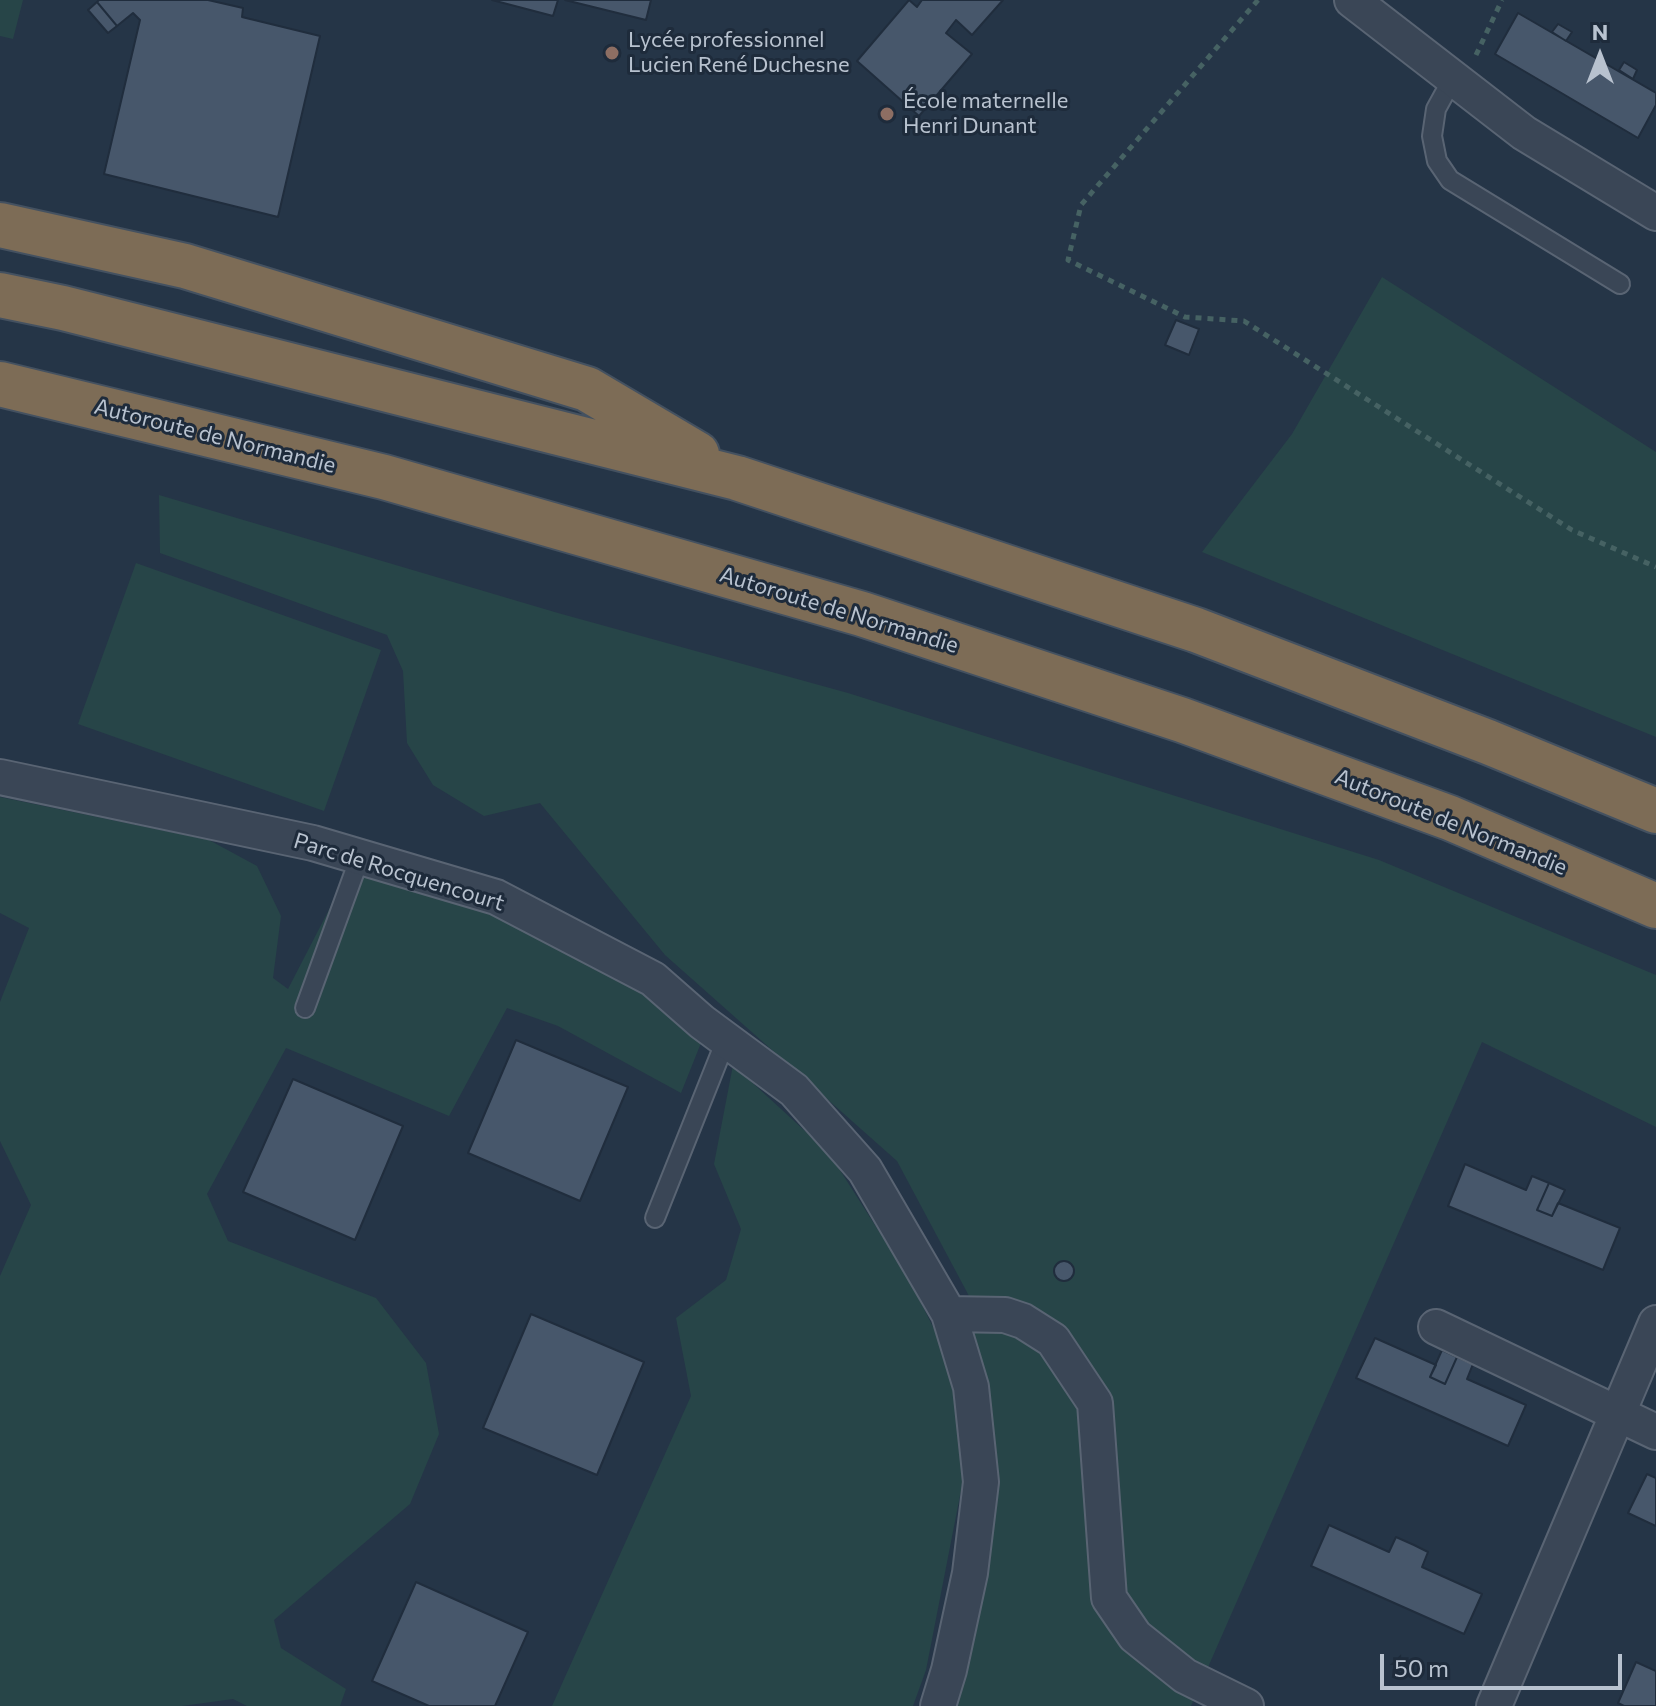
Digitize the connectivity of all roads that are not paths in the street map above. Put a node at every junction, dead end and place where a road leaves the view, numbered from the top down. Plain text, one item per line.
1 (1352, 0) edge
2 (1457, 82) junction
3 (1656, 213) edge
4 (0, 225) edge
5 (1620, 284) dead end
6 (0, 295) edge
7 (0, 384) edge
8 (737, 478) junction
9 (0, 777) edge
10 (1656, 811) edge
11 (360, 857) junction
12 (1656, 906) edge
13 (305, 1008) dead end
14 (726, 1040) junction
15 (655, 1218) dead end
16 (949, 1314) junction
17 (1656, 1323) edge
18 (1436, 1327) dead end
19 (1616, 1413) junction
20 (1656, 1432) edge
21 (938, 1706) edge
22 (1246, 1706) edge
23 (1494, 1706) edge

1 - 2 street
2 - 3 street
2 - 5 lane
4 - 8 highway
6 - 8 highway
7 - 12 highway, Autoroute de Normandie
8 - 10 highway
9 - 11 street, Parc de Rocquencourt
11 - 13 lane
11 - 14 street, Parc de Rocquencourt
14 - 15 lane
14 - 16 street, Parc de Rocquencourt
16 - 21 street, Parc de Rocquencourt
16 - 22 street
17 - 19 street
18 - 19 street
19 - 20 street
19 - 23 street

